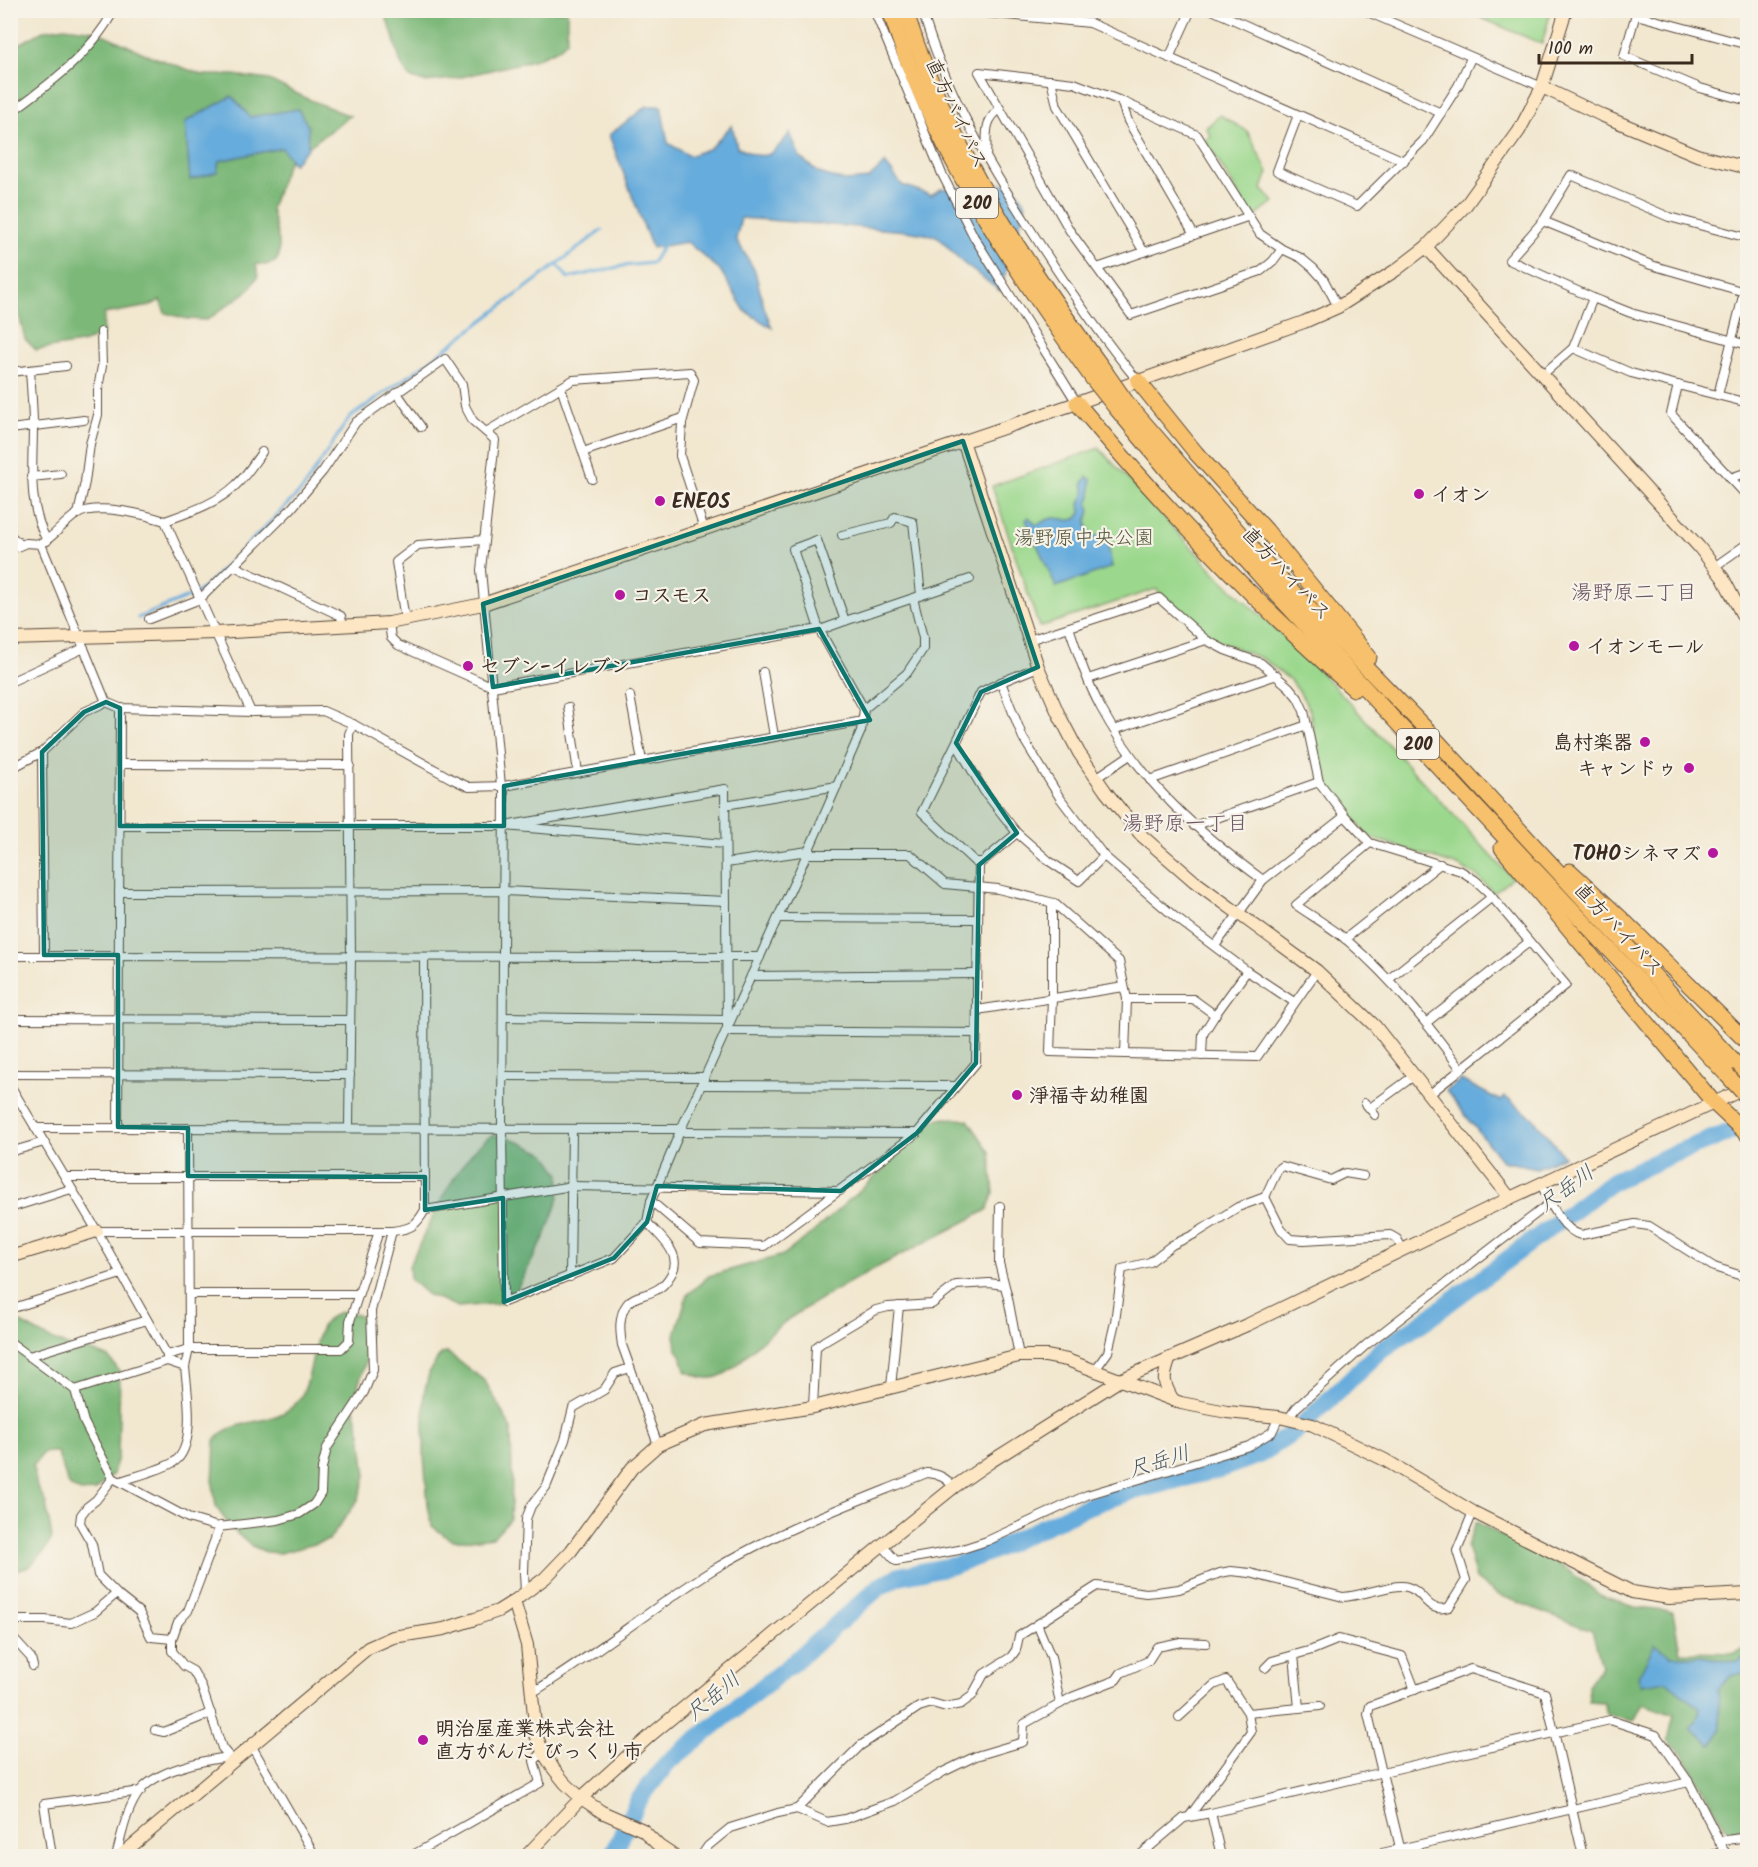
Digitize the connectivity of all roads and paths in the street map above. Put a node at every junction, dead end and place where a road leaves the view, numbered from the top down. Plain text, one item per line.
1 (114, 10) edge
2 (874, 10) edge
3 (890, 10) edge
4 (905, 10) edge
5 (922, 10) edge
6 (954, 10) edge
7 (1191, 10) edge
8 (1212, 10) edge
9 (1363, 10) edge
10 (1566, 10) edge
11 (1637, 13) edge
12 (1748, 45) edge
13 (1170, 58) junction
14 (1471, 58) junction
15 (1051, 80) junction
16 (1542, 87) junction
17 (1121, 101) junction
18 (1748, 101) edge
19 (1000, 109) junction
20 (10, 113) edge
21 (1441, 113) junction
22 (1298, 115) junction
23 (986, 156) junction
24 (1404, 161) junction
25 (1748, 168) edge
26 (1247, 217) junction
27 (1543, 221) junction
28 (1194, 234) junction
29 (1748, 238) edge
30 (1426, 246) junction
31 (1282, 249) junction
32 (1144, 252) junction
33 (1097, 268) junction
34 (1748, 276) edge
35 (1745, 293) edge
36 (1593, 298) junction
37 (1338, 307) junction
38 (101, 332) dead end
39 (1731, 340) junction
40 (1748, 345) edge
41 (1573, 348) junction
42 (66, 366) dead end
43 (30, 370) junction
44 (10, 372) edge
45 (1542, 375) junction
46 (1099, 376) junction
47 (1138, 381) junction
48 (1678, 385) junction
49 (561, 388) junction
50 (397, 393) junction
51 (1718, 395) junction
52 (1077, 403) junction
53 (1748, 404) edge
54 (1121, 405) junction
55 (683, 418) junction
56 (84, 420) dead end
57 (33, 426) junction
58 (421, 427) dead end
59 (10, 429) edge
60 (486, 432) junction
61 (963, 441) junction
62 (262, 452) dead end
63 (583, 452) junction
64 (1748, 472) edge
65 (61, 474) dead end
66 (31, 477) junction
67 (1730, 478) junction
68 (592, 479) dead end
69 (1748, 497) edge
70 (78, 514) junction
71 (165, 520) junction
72 (704, 529) junction
73 (10, 535) edge
74 (842, 535) dead end
75 (484, 540) junction
76 (44, 542) junction
77 (1748, 543) edge
78 (21, 545) junction
79 (10, 550) edge
80 (234, 566) junction
81 (1714, 567) junction
82 (970, 579) dead end
83 (198, 594) junction
84 (917, 597) junction
85 (483, 603) junction
86 (149, 619) dead end
87 (405, 620) junction
88 (845, 621) junction
89 (389, 623) junction
90 (1748, 626) edge
91 (343, 627) junction
92 (1069, 627) junction
93 (820, 629) junction
94 (215, 633) junction
95 (10, 639) edge
96 (1029, 639) junction
97 (1206, 640) junction
98 (82, 643) junction
99 (1038, 667) junction
100 (763, 672) dead end
101 (1277, 675) junction
102 (1088, 679) junction
103 (10, 682) edge
104 (1001, 682) junction
105 (493, 687) junction
106 (630, 696) dead end
107 (106, 702) junction
108 (568, 707) dead end
109 (120, 708) junction
110 (864, 709) junction
111 (251, 712) junction
112 (863, 721) junction
113 (352, 724) junction
114 (1307, 725) junction
115 (1114, 730) junction
116 (1429, 732) junction
117 (774, 736) junction
118 (956, 743) junction
119 (1420, 747) junction
120 (42, 752) junction
121 (1130, 755) junction
122 (642, 760) junction
123 (120, 764) junction
124 (350, 765) junction
125 (10, 769) edge
126 (1463, 770) junction
127 (578, 772) junction
128 (1096, 778) junction
129 (1150, 780) junction
130 (1319, 782) junction
131 (503, 786) junction
132 (837, 786) junction
133 (1469, 800) junction
134 (725, 805) junction
135 (1345, 816) junction
136 (350, 825) junction
137 (120, 826) junction
138 (504, 826) junction
139 (1194, 826) junction
140 (1017, 833) junction
141 (1370, 843) junction
142 (725, 844) junction
143 (808, 852) junction
144 (1104, 856) junction
145 (979, 862) junction
146 (726, 864) junction
147 (1440, 864) junction
148 (1263, 880) junction
149 (978, 886) junction
150 (351, 890) junction
151 (504, 891) junction
152 (119, 892) junction
153 (1492, 897) junction
154 (726, 901) junction
155 (1052, 903) junction
156 (1239, 913) junction
157 (778, 918) junction
158 (978, 920) junction
159 (1345, 939) junction
160 (1529, 942) junction
161 (1215, 946) junction
162 (44, 955) junction
163 (118, 955) junction
164 (10, 956) edge
165 (351, 957) junction
166 (424, 957) junction
167 (503, 957) junction
168 (759, 957) junction
169 (726, 958) junction
170 (1247, 971) junction
171 (1317, 971) junction
172 (977, 974) junction
173 (751, 976) junction
174 (1389, 979) junction
175 (1124, 987) junction
176 (1052, 998) junction
177 (1127, 999) junction
178 (1294, 1002) junction
179 (976, 1010) junction
180 (1215, 1015) junction
181 (503, 1017) junction
182 (10, 1018) edge
183 (118, 1020) junction
184 (350, 1020) junction
185 (1426, 1022) junction
186 (726, 1027) junction
187 (976, 1033) junction
188 (1748, 1043) edge
189 (1125, 1054) junction
190 (1202, 1056) junction
191 (1461, 1069) junction
192 (1738, 1073) edge
193 (10, 1074) edge
194 (118, 1074) junction
195 (350, 1075) junction
196 (1415, 1075) junction
197 (503, 1076) junction
198 (703, 1081) junction
199 (10, 1085) edge
200 (955, 1086) junction
201 (1748, 1087) edge
202 (1430, 1094) junction
203 (1748, 1098) edge
204 (1714, 1103) junction
205 (1370, 1109) dead end
206 (118, 1127) junction
207 (349, 1127) junction
208 (35, 1128) junction
209 (188, 1128) junction
210 (426, 1128) junction
211 (502, 1128) junction
212 (572, 1129) junction
213 (680, 1130) junction
214 (917, 1133) junction
215 (1748, 1135) edge
216 (44, 1142) junction
217 (10, 1152) edge
218 (188, 1176) junction
219 (1363, 1176) dead end
220 (65, 1177) junction
221 (425, 1177) junction
222 (1541, 1184) junction
223 (572, 1186) junction
224 (657, 1186) junction
225 (71, 1189) junction
226 (841, 1191) junction
227 (1266, 1197) junction
228 (503, 1198) junction
229 (1510, 1198) junction
230 (651, 1201) junction
231 (1550, 1203) junction
232 (999, 1206) dead end
233 (10, 1208) edge
234 (425, 1210) junction
235 (647, 1222) junction
236 (188, 1230) junction
237 (97, 1231) junction
238 (380, 1231) junction
239 (392, 1231) junction
240 (1403, 1250) junction
241 (10, 1257) edge
242 (121, 1274) junction
243 (570, 1277) junction
244 (1748, 1278) edge
245 (1004, 1285) junction
246 (189, 1294) junction
247 (358, 1294) junction
248 (899, 1306) junction
249 (10, 1309) edge
250 (147, 1320) junction
251 (10, 1342) edge
252 (189, 1349) junction
253 (29, 1356) junction
254 (1019, 1356) junction
255 (167, 1358) junction
256 (1170, 1358) junction
257 (185, 1367) junction
258 (630, 1368) junction
259 (1095, 1370) junction
260 (1120, 1380) junction
261 (891, 1387) junction
262 (75, 1390) junction
263 (1173, 1400) junction
264 (813, 1407) junction
265 (1286, 1419) junction
266 (658, 1445) junction
267 (117, 1480) junction
268 (954, 1487) junction
269 (1473, 1512) junction
270 (220, 1526) junction
271 (882, 1545) junction
272 (525, 1593) junction
273 (116, 1594) junction
274 (1748, 1594) edge
275 (514, 1601) junction
276 (1037, 1624) junction
277 (10, 1627) edge
278 (10, 1635) edge
279 (172, 1639) junction
280 (1206, 1643) dead end
281 (1294, 1655) junction
282 (33, 1666) dead end
283 (1265, 1668) dead end
284 (1414, 1690) junction
285 (530, 1694) junction
286 (1059, 1704) junction
287 (1320, 1706) dead end
288 (1299, 1708) junction
289 (211, 1713) junction
290 (1248, 1713) junction
291 (1179, 1717) dead end
292 (155, 1730) dead end
293 (1554, 1733) junction
294 (251, 1745) junction
295 (543, 1752) junction
296 (231, 1759) junction
297 (1383, 1772) junction
298 (1689, 1782) junction
299 (141, 1791) junction
300 (581, 1798) junction
301 (797, 1809) junction
302 (1572, 1810) junction
303 (1211, 1814) junction
304 (1189, 1817) junction
305 (1748, 1837) edge
306 (1719, 1841) junction
307 (1401, 1853) edge
308 (1726, 1855) edge
309 (52, 1857) edge
310 (118, 1857) edge
311 (315, 1857) edge
312 (411, 1857) edge
313 (526, 1857) edge
314 (674, 1857) edge
315 (701, 1857) edge
316 (1139, 1857) edge
317 (1221, 1857) edge
318 (1369, 1857) edge
319 (1583, 1857) edge
320 (1707, 1857) edge

1 - 20 street
2 - 52 street
3 - 46 highway, 直方バイパス / 200
4 - 46 highway, 直方バイパス / 200
5 - 23 street
6 - 13 street
7 - 13 street
8 - 21 street
9 - 14 street
10 - 16 street
11 - 12 street
11 - 18 street
13 - 22 street
14 - 16 street
14 - 21 street
15 - 17 street
15 - 19 street
15 - 32 street
16 - 25 street
16 - 30 street
17 - 26 street
17 - 28 street
19 - 23 street
19 - 33 street
21 - 24 street
22 - 24 street
22 - 24 street
23 - 47 street
26 - 28 street
26 - 31 street
27 - 29 street
27 - 35 street
27 - 36 street
28 - 32 street
30 - 37 street
30 - 45 street
31 - 33 street
31 - 37 street
32 - 33 street
34 - 35 street
35 - 39 street
36 - 39 street
36 - 41 street
37 - 47 street
38 - 70 street
39 - 40 street
39 - 51 street
41 - 45 street
41 - 48 street
42 - 43 street
43 - 44 street
43 - 57 street
45 - 81 street
46 - 54 highway, 直方バイパス / 200, bridge
47 - 52 street
47 - 116 highway
48 - 51 street
48 - 67 street
49 - 55 street
49 - 60 street
49 - 63 street
50 - 58 street
50 - 60 street
50 - 80 street
51 - 53 street
52 - 61 street
52 - 119 highway
54 - 116 highway, 直方バイパス / 200
54 - 119 highway, 直方バイパス / 200
55 - 63 street
55 - 72 street
56 - 57 street
57 - 59 street
57 - 66 street
60 - 75 street
61 - 72 street
61 - 96 street
62 - 71 street
63 - 68 street
64 - 67 street
65 - 66 street
66 - 76 street
67 - 69 street
70 - 71 street
70 - 76 street
71 - 83 street
72 - 85 street
73 - 78 street
74 - 84 street
75 - 85 street
75 - 87 street
76 - 78 street
76 - 98 street
77 - 81 street
78 - 79 street
80 - 83 street
80 - 91 street
81 - 90 street
82 - 84 street
83 - 86 street
83 - 94 street
84 - 88 street
84 - 110 street
85 - 87 street
85 - 105 street
87 - 89 street
88 - 93 street
88 - 93 street
89 - 91 street
89 - 105 street
91 - 94 street
92 - 96 street
92 - 97 street
92 - 102 street
93 - 105 street
93 - 110 street
94 - 98 street
94 - 111 street
95 - 98 street
96 - 99 street
97 - 101 street
97 - 102 street
98 - 103 street
98 - 107 street
99 - 104 street
99 - 128 street
100 - 117 street
101 - 114 street
101 - 115 street
102 - 115 street
104 - 118 street
104 - 144 street
105 - 131 street
106 - 122 street
107 - 109 street
107 - 120 street
108 - 127 street
109 - 111 street
109 - 123 street
110 - 112 street
111 - 113 street
112 - 117 street
112 - 132 street
113 - 124 street
113 - 131 street
114 - 129 street
114 - 130 street
115 - 121 street
116 - 126 highway, 直方バイパス / 200
117 - 122 street
118 - 140 street
118 - 145 street
119 - 133 highway, 直方バイパス / 200
120 - 125 street
120 - 162 street
121 - 128 street
121 - 129 street
122 - 127 street
123 - 124 street
123 - 137 street
124 - 136 street
126 - 188 highway
126 - 192 highway, 直方バイパス / 200
127 - 131 street
128 - 156 street
129 - 139 street
130 - 135 street
130 - 139 street
131 - 138 street
132 - 134 street
132 - 143 street
133 - 192 highway, 直方バイパス / 200
133 - 204 highway
134 - 138 street
134 - 142 street
135 - 141 street
135 - 148 street
136 - 137 street
136 - 138 street
136 - 150 street
137 - 152 street
138 - 142 street
138 - 151 street
139 - 148 street
140 - 144 street
140 - 145 street
141 - 147 street
141 - 159 street
142 - 146 street
143 - 146 street
143 - 149 street
143 - 157 street
144 - 161 street
145 - 149 street
146 - 154 street
147 - 153 street
147 - 159 street
148 - 156 street
149 - 155 street
149 - 158 street
150 - 151 street
150 - 152 street
150 - 165 street
151 - 154 street
151 - 167 street
152 - 163 street
153 - 160 street
153 - 174 street
154 - 169 street
155 - 175 street
155 - 176 street
156 - 161 street
156 - 171 street
157 - 158 street
157 - 168 street
158 - 172 street
159 - 174 street
160 - 185 street
160 - 191 street
161 - 170 street
162 - 163 street
162 - 164 street
163 - 165 street
163 - 183 street
165 - 166 street
165 - 184 street
166 - 167 street
166 - 210 street
167 - 169 street
167 - 181 street
168 - 169 street
168 - 173 street
169 - 186 street
170 - 178 street
170 - 180 street
171 - 178 street
171 - 196 street
172 - 173 street
172 - 179 street
173 - 186 street
174 - 185 street
175 - 176 street
175 - 177 street
176 - 179 street
176 - 189 street
177 - 180 street
177 - 189 street
178 - 190 street
179 - 187 street
180 - 190 street
181 - 186 street
181 - 197 street
182 - 183 street
183 - 184 street
183 - 194 street
184 - 195 street
185 - 191 street
186 - 187 street
186 - 198 street
187 - 200 street
189 - 190 street
191 - 202 street
192 - 203 highway, 直方バイパス / 200, bridge
193 - 194 street
194 - 195 street
194 - 206 street
195 - 207 street
196 - 202 street
196 - 205 street
197 - 198 street
197 - 211 street
198 - 200 street
198 - 213 street
199 - 208 street
200 - 214 street
201 - 204 street
202 - 229 street
204 - 215 highway
204 - 222 street
206 - 208 street
206 - 209 street
207 - 209 street
207 - 210 street
208 - 216 street
209 - 218 street
210 - 211 street
210 - 221 street
211 - 212 street
211 - 228 street
212 - 213 street
212 - 223 street
213 - 214 street
213 - 224 street
214 - 226 street
216 - 217 street
216 - 220 street
218 - 220 street
218 - 221 street
218 - 236 street
219 - 227 street
220 - 225 street
221 - 234 street
222 - 229 street
222 - 231 street
223 - 224 street
223 - 228 street
223 - 243 street
224 - 226 street
224 - 230 street
225 - 233 street
225 - 237 street
226 - 230 street
227 - 240 street
227 - 259 street
228 - 234 street
228 - 243 street
229 - 240 street
230 - 235 street
231 - 244 street
231 - 265 street
232 - 245 street
234 - 239 street
235 - 243 street
235 - 258 street
236 - 237 street
236 - 238 street
236 - 246 street
237 - 241 street
237 - 242 street
238 - 239 street
238 - 247 street
239 - 270 street
240 - 256 street
242 - 249 street
242 - 250 street
245 - 248 street
245 - 254 street
246 - 247 street
246 - 252 street
247 - 252 street
248 - 261 street
248 - 264 street
250 - 253 street
250 - 255 street
251 - 253 street
252 - 255 street
252 - 257 street
253 - 262 street
254 - 259 street
254 - 261 street
255 - 257 street
255 - 262 street
256 - 260 street
256 - 263 street
257 - 267 street
258 - 266 street
258 - 272 street
259 - 260 street
260 - 263 street
260 - 268 street
261 - 264 street
262 - 267 street
263 - 265 street
264 - 266 street
265 - 269 street
265 - 271 street
266 - 272 street
267 - 270 street
267 - 273 street
268 - 271 street
268 - 285 street
269 - 274 street
269 - 276 street
270 - 279 street
271 - 300 street
272 - 275 street
273 - 277 street
273 - 279 street
275 - 285 street
275 - 294 street
276 - 286 street
276 - 301 street
278 - 282 street
279 - 289 street
280 - 286 street
281 - 283 street
281 - 284 street
281 - 288 street
284 - 293 street
284 - 297 street
285 - 295 street
286 - 301 street
287 - 288 street
288 - 290 street
289 - 292 street
289 - 296 street
290 - 291 street
290 - 304 street
293 - 297 street
293 - 298 street
293 - 302 street
294 - 296 street
294 - 311 street
295 - 300 street
295 - 312 street
296 - 299 street
296 - 310 street
297 - 303 street
297 - 307 street
298 - 302 street
298 - 306 street
299 - 309 street
299 - 310 street
300 - 313 street
300 - 314 street
301 - 315 street
302 - 307 street
302 - 319 street
303 - 304 street
303 - 317 street
304 - 316 street
305 - 306 street
306 - 308 street
307 - 318 street
308 - 320 street

